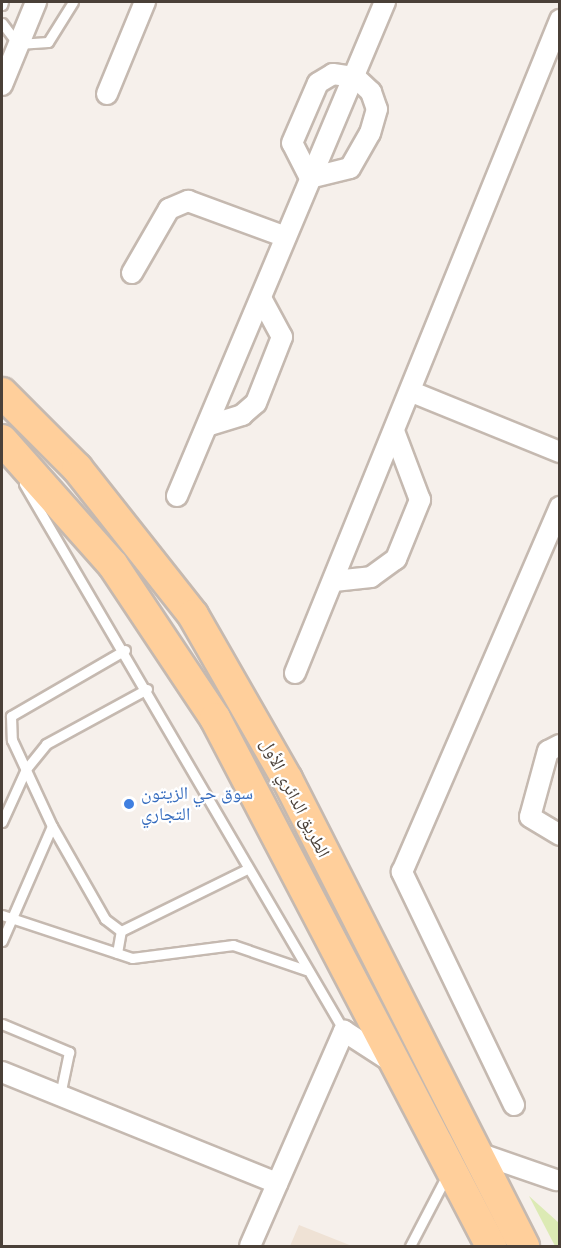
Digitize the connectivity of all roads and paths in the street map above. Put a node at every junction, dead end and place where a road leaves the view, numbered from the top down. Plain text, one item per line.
1 (36, 2) edge
2 (73, 2) edge
3 (145, 2) edge
4 (385, 2) edge
5 (560, 20) edge
6 (2, 23) edge
7 (18, 44) junction
8 (551, 67) edge
9 (355, 77) junction
10 (2, 85) edge
11 (107, 94) dead end
12 (310, 178) junction
13 (286, 237) junction
14 (132, 273) dead end
15 (262, 300) junction
16 (412, 392) junction
17 (2, 393) edge
18 (210, 425) junction
19 (394, 434) junction
20 (2, 440) edge
21 (2, 446) edge
22 (560, 452) edge
23 (177, 496) dead end
24 (560, 507) edge
25 (334, 580) junction
26 (124, 650) junction
27 (295, 673) dead end
28 (147, 689) junction
29 (12, 740) junction
30 (2, 742) edge
31 (560, 745) edge
32 (26, 769) junction
33 (2, 822) edge
34 (52, 826) junction
35 (560, 836) edge
36 (247, 869) junction
37 (6, 917) edge
38 (121, 931) junction
39 (2, 940) edge
40 (117, 954) junction
41 (306, 970) junction
42 (2, 1024) edge
43 (344, 1031) junction
44 (397, 1065) junction
45 (2, 1072) edge
46 (60, 1095) junction
47 (514, 1105) dead end
48 (475, 1152) junction
49 (450, 1168) junction
50 (558, 1179) edge
51 (277, 1183) junction
52 (250, 1246) edge
53 (410, 1246) edge
54 (491, 1246) edge
55 (524, 1246) edge

1 - 7 street
2 - 7 lane
3 - 11 street
4 - 9 street
5 - 8 street
6 - 7 lane
7 - 10 street
8 - 16 street
9 - 12 street
9 - 12 street
9 - 12 street
12 - 13 street
13 - 14 street
13 - 15 street
15 - 18 street
15 - 18 street
16 - 19 street
16 - 22 street
17 - 48 main road, الطريق الدائري الأول
18 - 23 street
19 - 25 street
19 - 25 street
20 - 44 main road, الطريق الدائري الأول
21 - 26 lane
24 - 47 street
25 - 27 street
26 - 28 lane
26 - 29 lane
28 - 32 lane
28 - 36 lane
29 - 30 lane
29 - 32 lane
31 - 35 street
32 - 33 lane
32 - 34 lane
34 - 37 lane
34 - 38 lane
36 - 38 lane
36 - 41 lane
37 - 39 lane
37 - 40 lane
38 - 40 lane
40 - 41 lane
41 - 43 lane
42 - 46 lane
43 - 44 street
43 - 51 street
44 - 49 main road, الطريق الدائري الأول
45 - 46 street
46 - 51 street
48 - 50 street
48 - 55 main road, الطريق الدائري الأول
49 - 53 lane
49 - 54 main road, الطريق الدائري الأول
51 - 52 street

